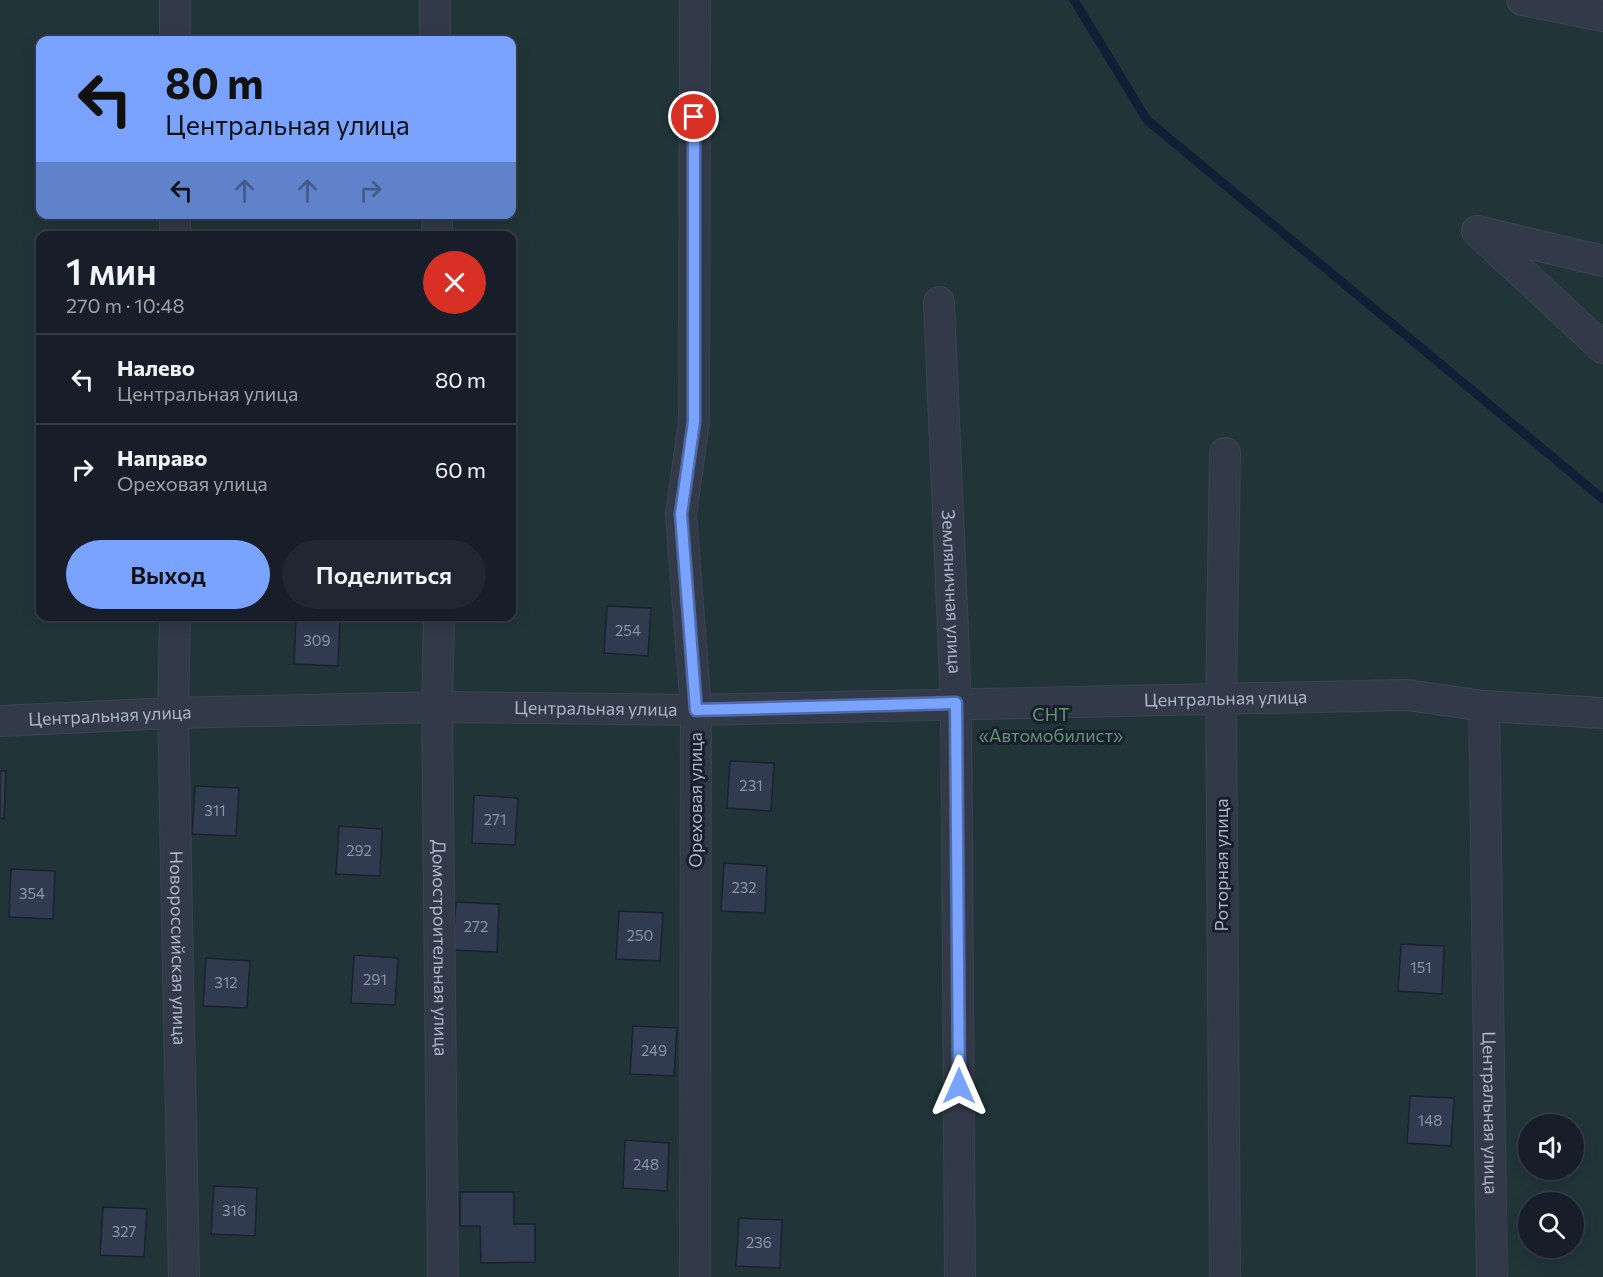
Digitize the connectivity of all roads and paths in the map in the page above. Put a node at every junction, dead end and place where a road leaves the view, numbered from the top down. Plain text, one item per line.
1 (174, 0) edge
2 (435, 0) edge
3 (694, 0) edge
4 (1522, 0) edge
5 (1603, 16) edge
6 (175, 36) edge
7 (435, 36) edge
8 (1603, 261) edge
9 (939, 302) dead end
10 (1603, 348) edge
11 (1225, 453) dead end
12 (175, 621) edge
13 (439, 621) edge
14 (1221, 701) junction
15 (956, 703) junction
16 (1484, 706) junction
17 (437, 707) junction
18 (696, 710) junction
19 (173, 713) junction
20 (1603, 713) edge
21 (0, 721) edge
22 (184, 1277) edge
23 (443, 1277) edge
24 (695, 1277) edge
25 (960, 1277) edge
26 (1225, 1277) edge
27 (1492, 1277) edge

1 - 6 street
2 - 7 street
3 - 18 street, Ореховая улица
4 - 5 street
8 - 10 street
9 - 15 street, Земляничная улица
11 - 14 street, Роторная улица
12 - 19 street, Новороссийская улица
13 - 17 street, Домостроительная улица
14 - 15 street, Центральная улица
14 - 16 street, Центральная улица
14 - 26 street, Роторная улица
15 - 18 street, Центральная улица
15 - 25 street, Земляничная улица
16 - 20 street
16 - 27 street, Центральная улица
17 - 18 street, Центральная улица
17 - 19 street, Центральная улица
17 - 23 street, Домостроительная улица
18 - 24 street, Ореховая улица
19 - 21 street, Центральная улица
19 - 22 street, Новороссийская улица

